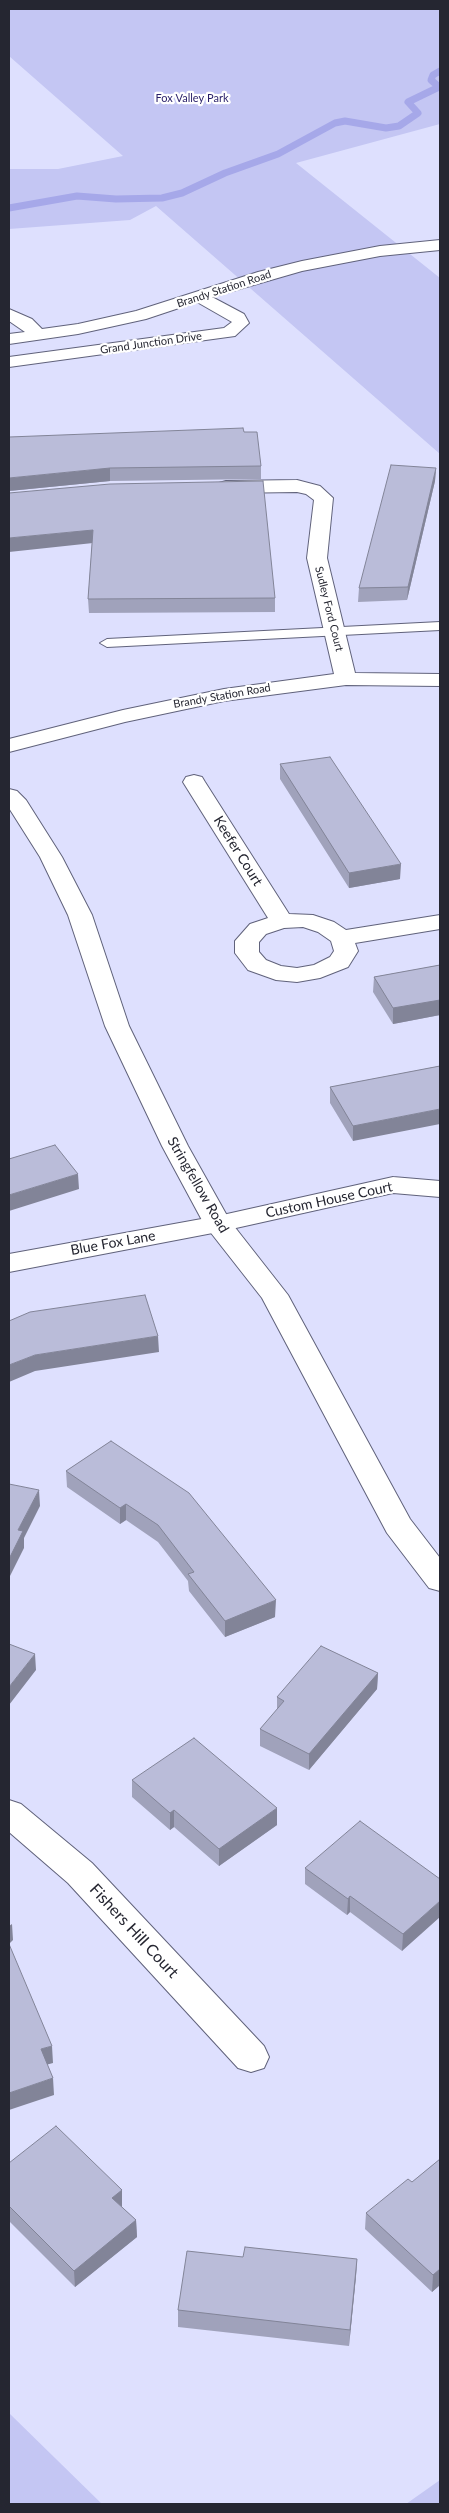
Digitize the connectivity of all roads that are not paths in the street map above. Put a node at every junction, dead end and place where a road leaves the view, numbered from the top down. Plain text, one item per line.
1 (440, 245) edge
2 (200, 297) junction
3 (9, 314) edge
4 (39, 335) junction
5 (9, 339) edge
6 (9, 362) edge
7 (208, 488) edge
8 (440, 626) edge
9 (335, 632) junction
10 (107, 643) dead end
11 (346, 679) junction
12 (440, 680) edge
13 (9, 746) edge
14 (194, 782) dead end
15 (9, 796) edge
16 (282, 921) junction
17 (440, 922) edge
18 (342, 938) junction
19 (440, 1189) edge
20 (218, 1224) junction
21 (9, 1263) edge
22 (440, 1580) edge
23 (9, 1813) edge
24 (252, 2057) dead end

1 - 2 street, Brandy Station Road
2 - 4 street, Brandy Station Road
2 - 6 street, Grand Junction Drive
3 - 4 street
4 - 5 street, Brandy Station Road
7 - 9 street, Sudley Ford Court
8 - 9 lane
9 - 10 lane
9 - 11 street, Sudley Ford Court
11 - 12 street, Brandy Station Road
11 - 13 street, Brandy Station Road
14 - 16 street, Keefer Court
15 - 20 street, Stringfellow Road
16 - 18 street
16 - 18 street
17 - 18 street
19 - 20 street, Custom House Court
20 - 21 street, Blue Fox Lane
20 - 22 street, Stringfellow Road
23 - 24 street, Fishers Hill Court

